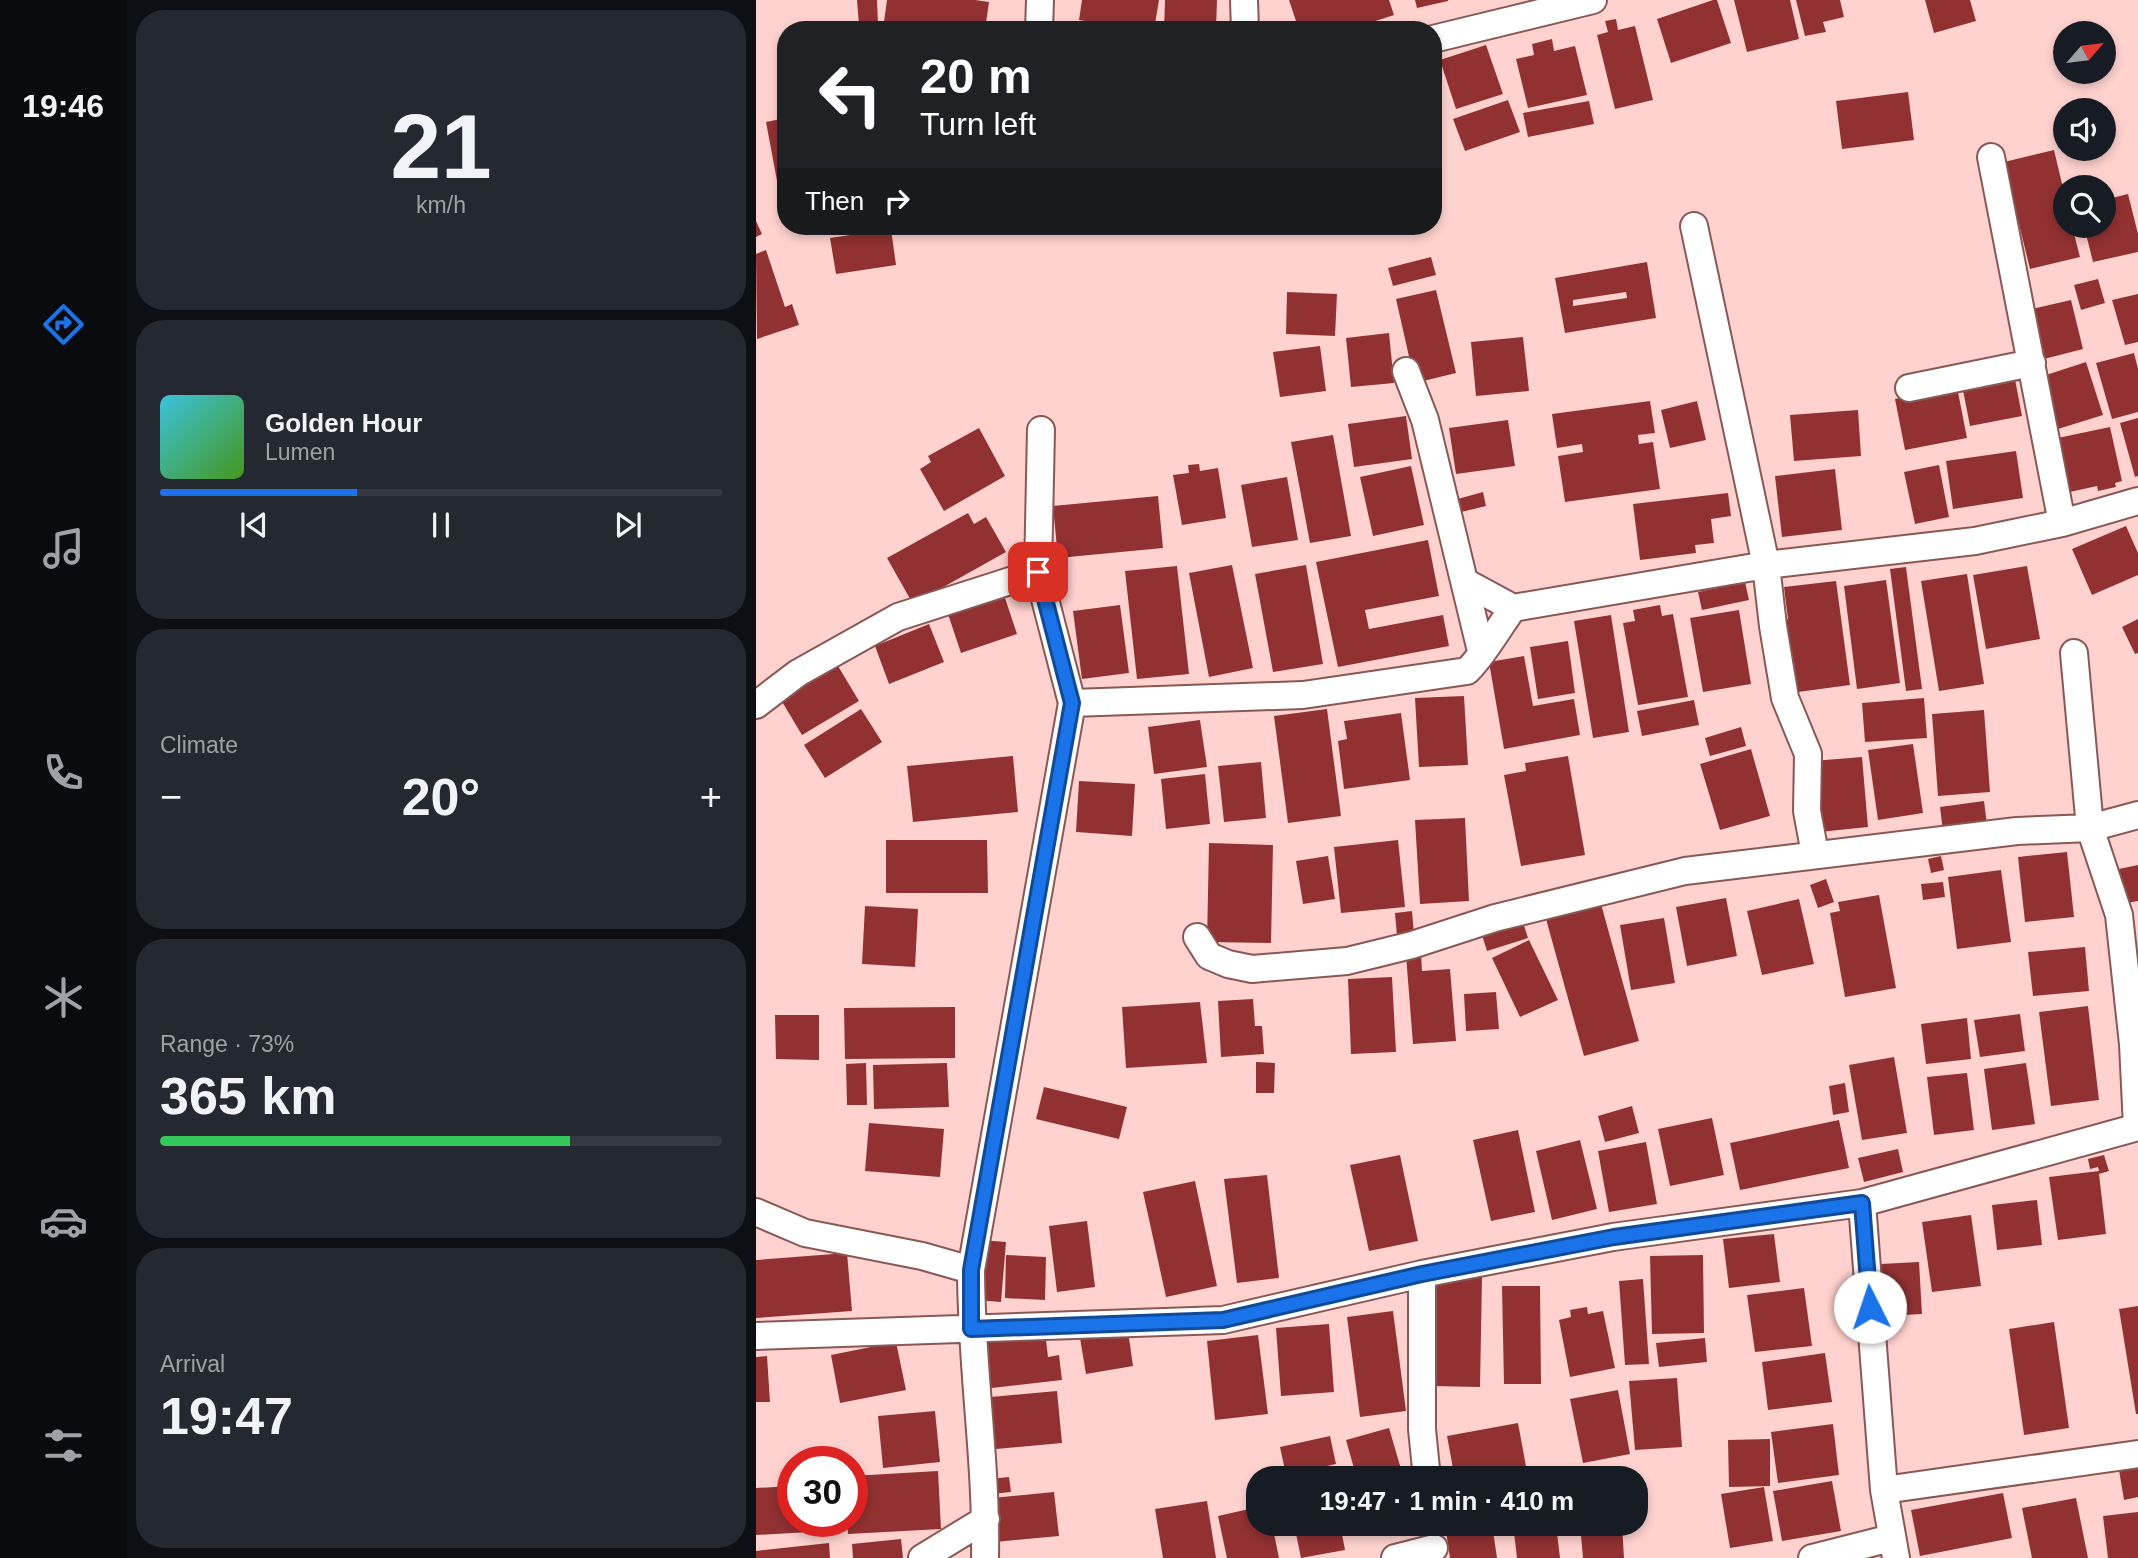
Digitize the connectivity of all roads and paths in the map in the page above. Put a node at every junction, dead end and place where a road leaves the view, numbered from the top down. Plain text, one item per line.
1 (1040, 0) edge
2 (1244, 0) edge
3 (1593, 0) edge
4 (1566, 3) edge
5 (1039, 21) edge
6 (1245, 21) edge
7 (1442, 37) edge
8 (1992, 157) dead end
9 (1694, 226) dead end
10 (2032, 363) junction
11 (1406, 371) dead end
12 (1909, 388) dead end
13 (1041, 430) dead end
14 (2138, 501) edge
15 (2062, 523) junction
16 (1766, 565) junction
17 (1038, 572) junction
18 (1465, 582) junction
19 (1513, 608) junction
20 (1481, 651) junction
21 (2074, 653) dead end
22 (1072, 703) junction
23 (756, 705) edge
24 (2138, 815) edge
25 (2090, 828) junction
26 (1815, 854) junction
27 (1197, 937) dead end
28 (2138, 1127) edge
29 (1862, 1203) junction
30 (756, 1212) edge
31 (971, 1270) junction
32 (1422, 1274) junction
33 (971, 1329) junction
34 (756, 1336) edge
35 (2138, 1454) edge
36 (1426, 1466) edge
37 (1884, 1490) junction
38 (986, 1519) junction
39 (1434, 1543) edge
40 (1894, 1548) edge
41 (922, 1558) edge
42 (985, 1558) edge
43 (1395, 1558) edge
44 (1812, 1558) edge

1 - 5 street
2 - 6 street
3 - 4 street
4 - 7 street
8 - 10 street
9 - 16 street
10 - 12 street
10 - 15 street
11 - 18 street
13 - 17 street
14 - 15 street
15 - 16 street
16 - 19 street
16 - 26 street
17 - 22 street
17 - 23 street
18 - 19 street
18 - 20 street
19 - 20 street
20 - 22 street
21 - 25 street
22 - 31 street
24 - 25 street
25 - 26 street
25 - 28 street
26 - 27 street
28 - 29 street
29 - 32 street
29 - 37 street
30 - 31 street
31 - 33 street
32 - 33 street
32 - 36 street
33 - 34 street
33 - 38 street
35 - 37 street
37 - 40 street
38 - 41 street
38 - 42 street
39 - 43 street
40 - 44 street

